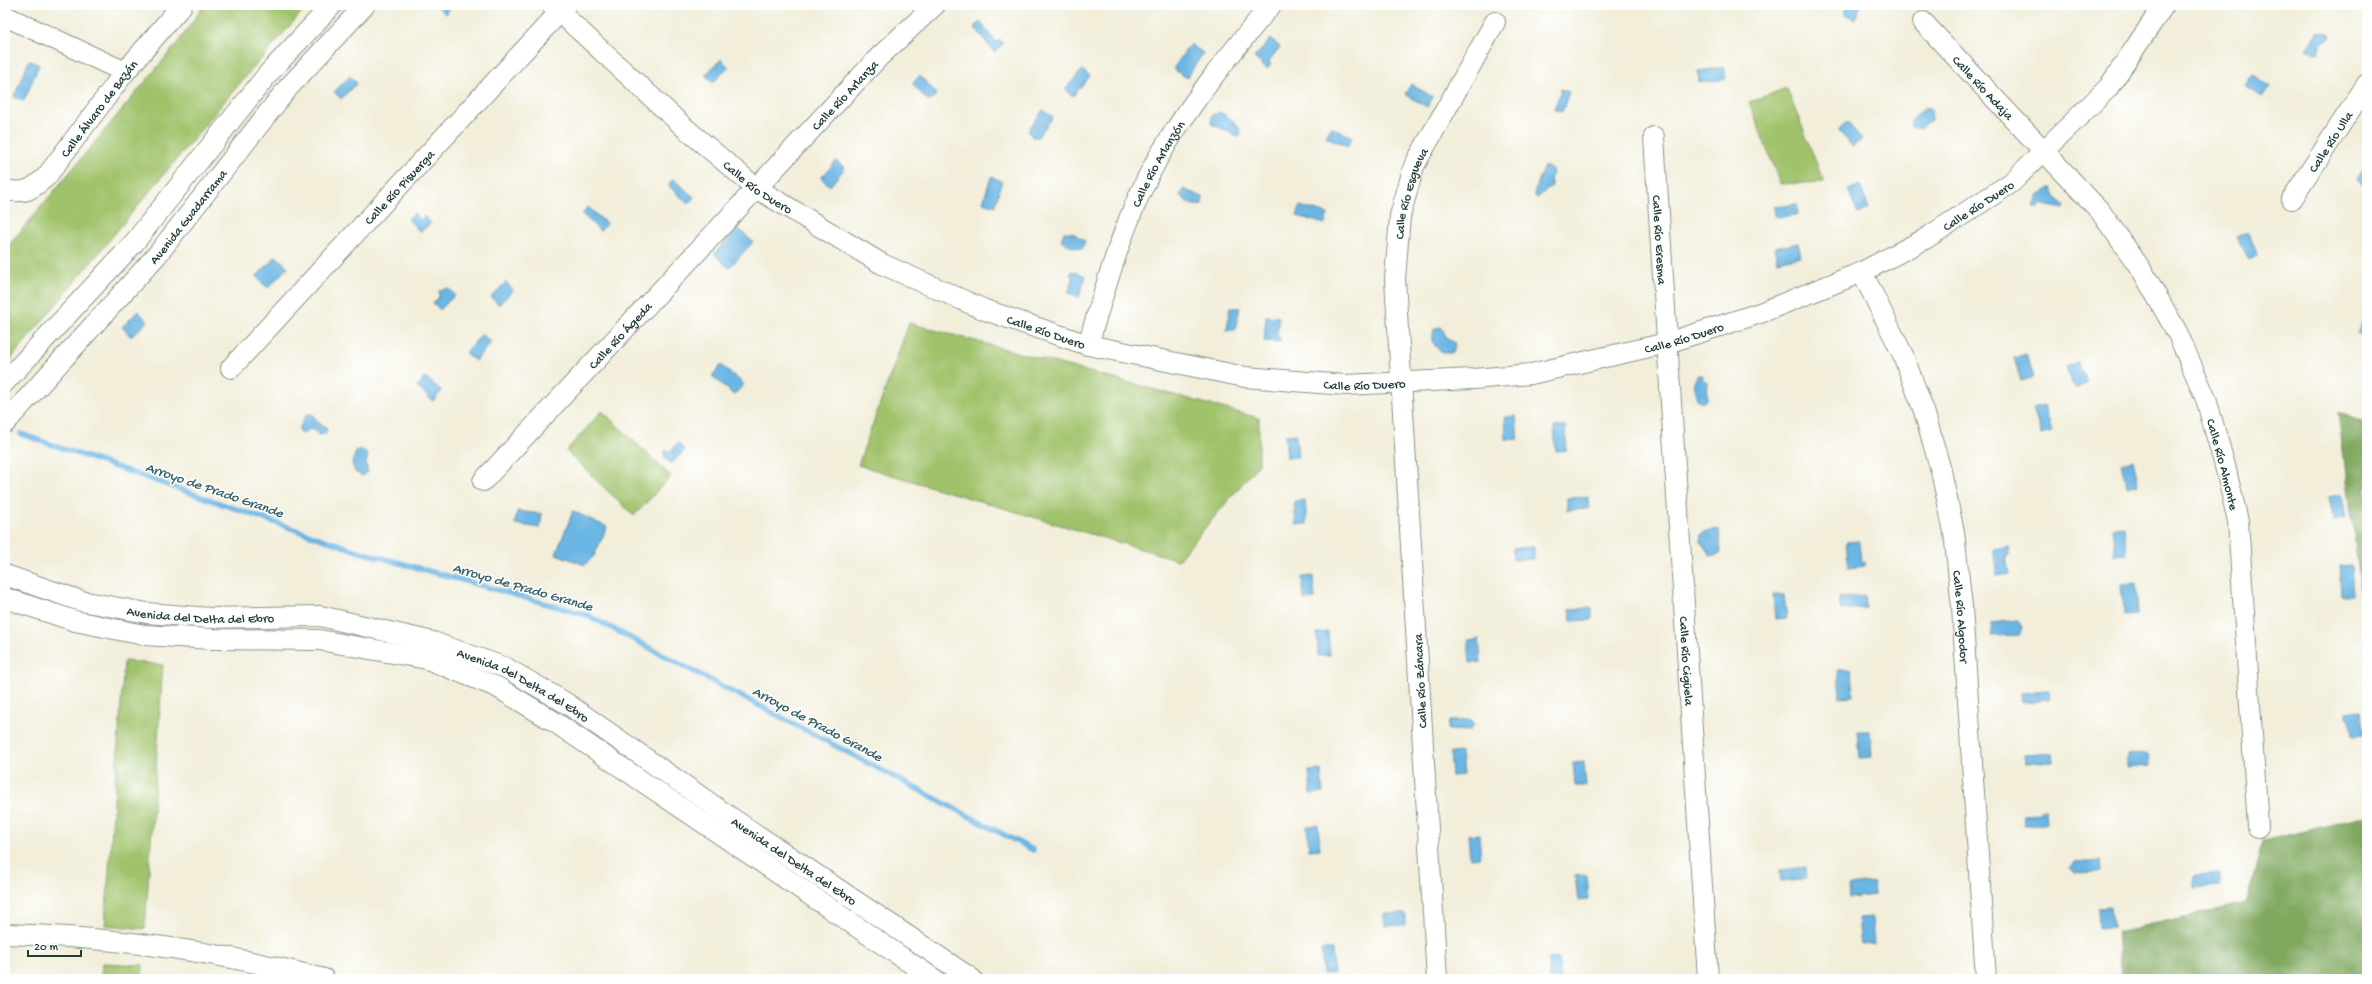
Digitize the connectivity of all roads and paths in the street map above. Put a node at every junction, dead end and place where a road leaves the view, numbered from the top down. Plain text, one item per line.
1 (182, 5) edge
2 (332, 5) edge
3 (365, 5) edge
4 (935, 5) edge
5 (1271, 5) edge
6 (2164, 5) edge
7 (559, 7) edge
8 (5, 16) edge
9 (1495, 22) dead end
10 (1923, 22) dead end
11 (125, 72) junction
12 (2367, 84) edge
13 (1654, 137) dead end
14 (2045, 151) junction
15 (756, 188) junction
16 (5, 190) edge
17 (2292, 199) dead end
18 (1862, 272) junction
19 (1667, 343) junction
20 (1088, 345) junction
21 (232, 368) dead end
22 (5, 382) edge
23 (1401, 383) junction
24 (5, 422) edge
25 (483, 481) dead end
26 (5, 575) edge
27 (5, 598) edge
28 (2258, 827) dead end
29 (5, 934) edge
30 (324, 979) edge
31 (934, 979) edge
32 (972, 979) edge
33 (1438, 979) edge
34 (1708, 979) edge
35 (1986, 979) edge

1 - 11 street, Calle Álvaro de Bazán
2 - 22 street, Avenida Guadarrama
3 - 24 street, Avenida Guadarrama
4 - 15 street, Calle Río Arlanza
5 - 20 street, Calle Río Arlanzón
6 - 14 street, Calle Río Duero
7 - 15 street, Calle Río Duero
7 - 21 street, Calle Río Pisuerga
8 - 11 street
9 - 23 street, Calle Río Esgueva
10 - 14 street, Calle Río Adaja
11 - 16 street, Calle Álvaro de Bazán
12 - 17 street, Calle Río Ulla
13 - 19 street, Calle Río Eresma
14 - 18 street, Calle Río Duero
14 - 28 street, Calle Río Almonte
15 - 20 street, Calle Río Duero
15 - 25 street, Calle Río Ágeda
18 - 19 street, Calle Río Duero
18 - 35 street, Calle Río Algodor
19 - 23 street, Calle Río Duero
19 - 34 street, Calle Río Cigüela
20 - 23 street, Calle Río Duero
23 - 33 street, Calle Río Záncara
26 - 32 street, Avenida del Delta del Ebro
27 - 31 street, Avenida del Delta del Ebro
29 - 30 street

